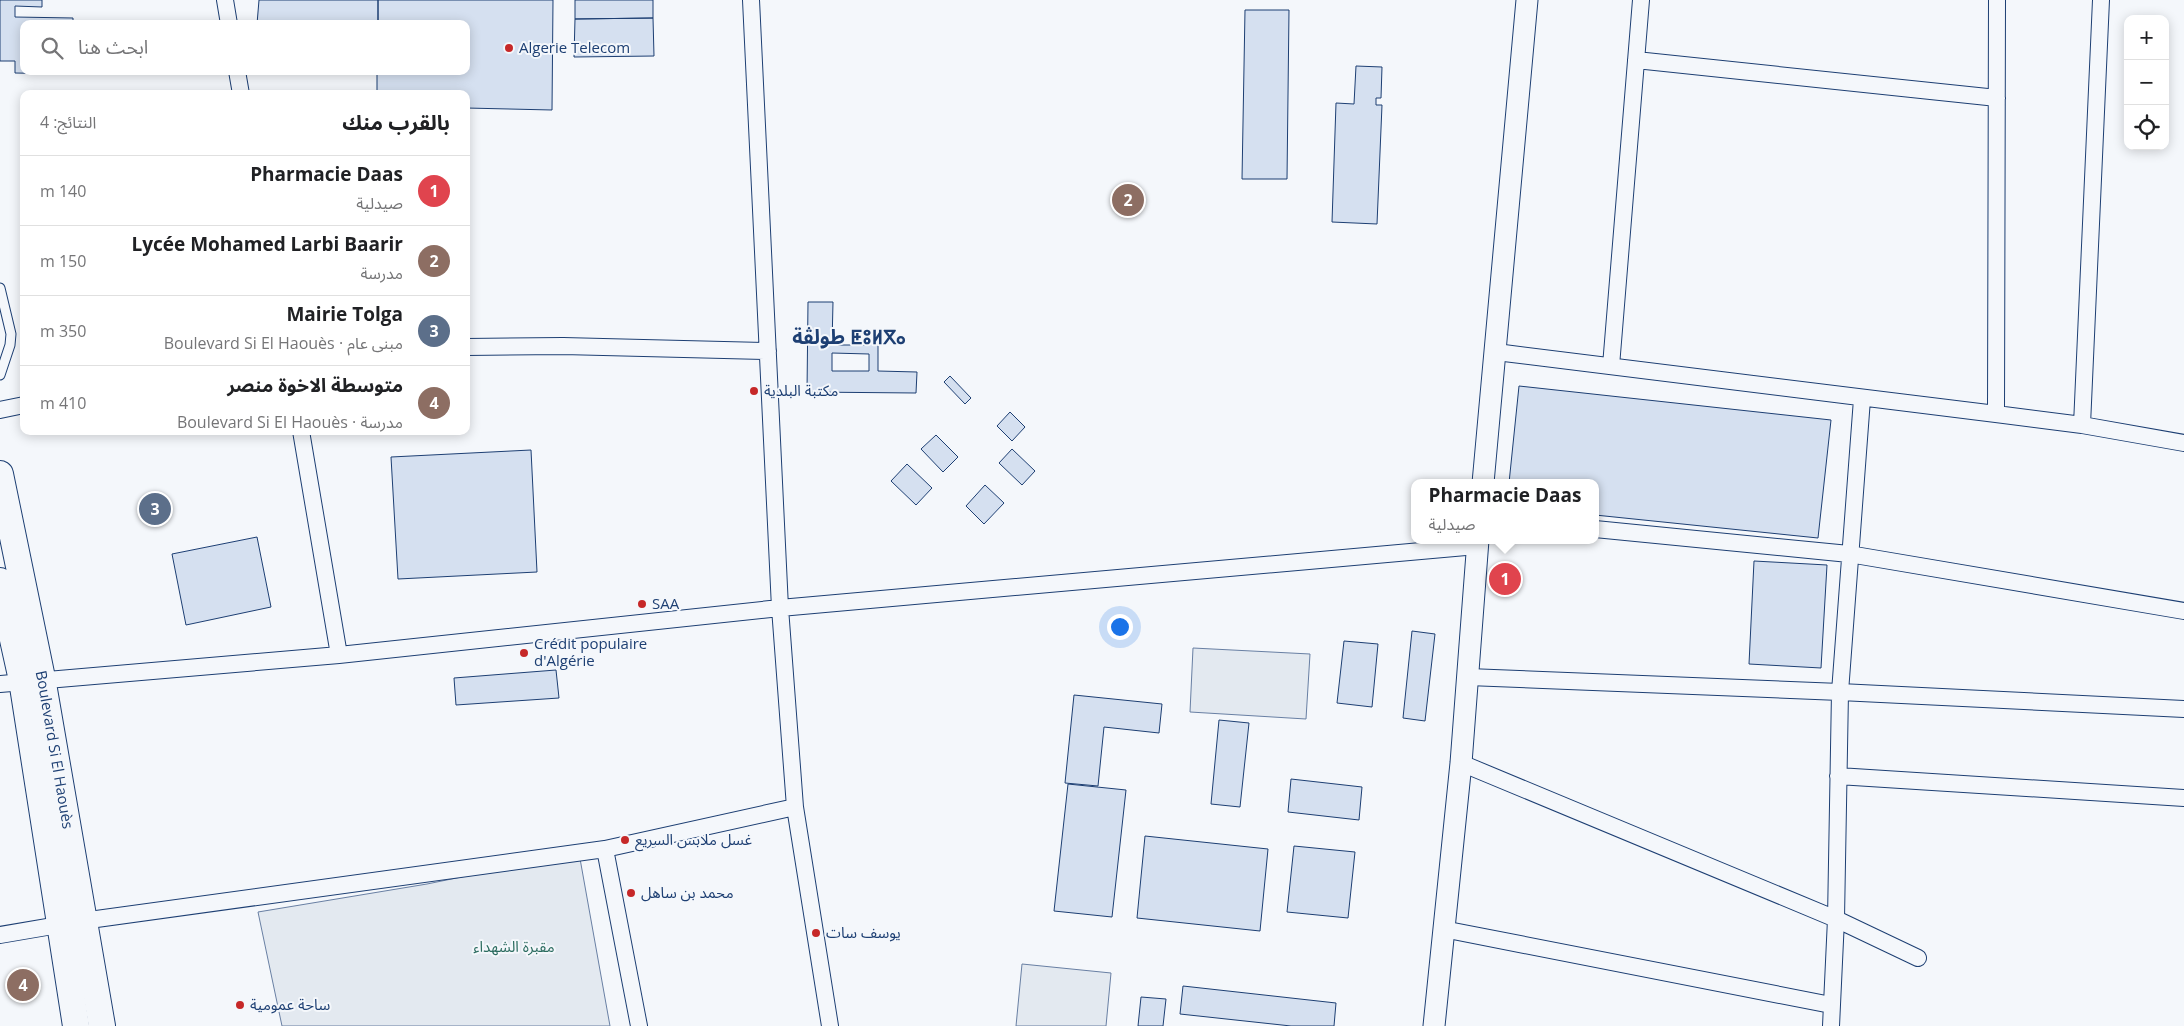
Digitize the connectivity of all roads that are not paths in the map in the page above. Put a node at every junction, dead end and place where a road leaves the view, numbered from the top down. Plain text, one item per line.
1 (225, 0) edge
2 (751, 0) edge
3 (1527, 0) edge
4 (1641, 0) edge
5 (1997, 0) edge
6 (2102, 0) edge
7 (228, 20) edge
8 (1636, 60) junction
9 (238, 75) edge
10 (240, 90) edge
11 (1996, 98) junction
12 (0, 288) edge
13 (470, 347) edge
14 (768, 351) junction
15 (1496, 352) junction
16 (1611, 366) junction
17 (0, 375) edge
18 (1862, 399) junction
19 (20, 406) edge
20 (0, 410) edge
21 (1996, 414) junction
22 (2082, 425) junction
23 (302, 435) edge
24 (2184, 443) edge
25 (0, 474) edge
26 (1483, 479) edge
27 (1599, 529) edge
28 (1467, 544) edge
29 (1478, 544) edge
30 (1849, 554) junction
31 (0, 581) edge
32 (780, 608) junction
33 (2184, 610) edge
34 (339, 655) junction
35 (1468, 677) junction
36 (21, 681) edge
37 (1840, 692) junction
38 (2184, 708) edge
39 (1461, 764) junction
40 (1838, 776) junction
41 (2184, 798) edge
42 (795, 807) junction
43 (605, 849) junction
44 (1836, 918) junction
45 (70, 923) junction
46 (1443, 929) junction
47 (0, 935) edge
48 (1918, 958) dead end
49 (1832, 1005) junction
50 (76, 1026) edge
51 (102, 1026) edge
52 (639, 1026) edge
53 (830, 1026) edge
54 (1434, 1026) edge
55 (1831, 1026) edge

1 - 7 street
2 - 14 street
3 - 15 street
4 - 8 street
5 - 11 street
6 - 22 street
8 - 11 street
8 - 16 street
9 - 10 street
11 - 21 street
12 - 17 lane
13 - 14 street
14 - 32 street
15 - 16 street
15 - 26 street
16 - 18 street
18 - 21 street
18 - 30 street
19 - 20 street
21 - 22 street
22 - 24 street
23 - 34 street
25 - 36 main road, Boulevard Si El Haouès
27 - 30 street
28 - 32 street
29 - 35 street
30 - 33 street
30 - 37 street
31 - 36 main road, Boulevard Si El Haouès
32 - 34 street
32 - 42 street
34 - 36 street
35 - 37 street
35 - 39 street
36 - 45 main road, Boulevard Si El Haouès
37 - 38 street
37 - 40 street
39 - 44 street
39 - 46 street
40 - 41 street
40 - 44 street
42 - 43 street
42 - 53 street
43 - 45 street
43 - 52 street
44 - 48 street
44 - 49 street
45 - 47 street
45 - 50 main road, Boulevard Si El Haouès
45 - 51 main road, Boulevard Si El Haouès
46 - 49 street
46 - 54 street
49 - 55 street

